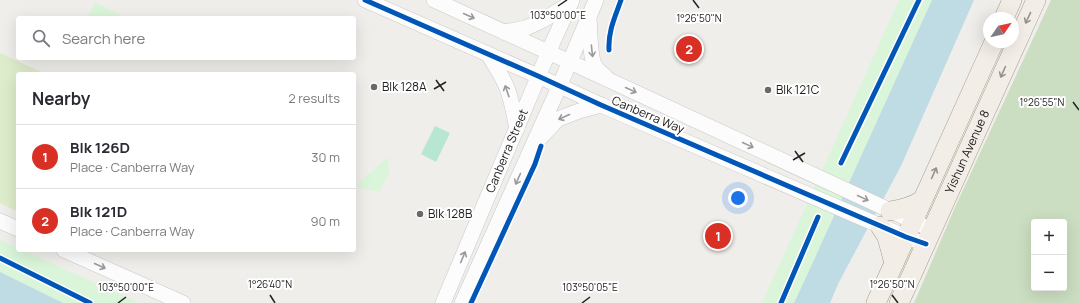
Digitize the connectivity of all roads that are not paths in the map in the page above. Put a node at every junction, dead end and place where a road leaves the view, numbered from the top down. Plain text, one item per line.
1 (365, 0) edge
2 (434, 0) edge
3 (596, 0) edge
4 (1012, 0) edge
5 (1036, 0) edge
6 (572, 2) edge
7 (1007, 12) edge
8 (589, 16) junction
9 (504, 32) junction
10 (991, 48) edge
11 (549, 52) junction
12 (488, 54) junction
13 (570, 62) junction
14 (538, 76) junction
15 (610, 80) junction
16 (559, 87) junction
17 (601, 105) junction
18 (516, 128) junction
19 (534, 143) junction
20 (922, 200) junction
21 (884, 218) junction
22 (0, 221) edge
23 (16, 228) edge
24 (909, 229) junction
25 (929, 237) junction
26 (68, 252) edge
27 (894, 263) junction
28 (183, 303) edge
29 (444, 303) edge
30 (462, 303) edge
31 (876, 303) edge
32 (899, 303) edge

1 - 12 street, Canberra Way
2 -> 9 street, Canberra Way
3 - 8 street, Canberra Street
4 - 7 main road
5 -> 25 main road, Yishun Avenue 8
6 - 9 street
6 - 11 street, Canberra Street
8 - 13 street, Canberra Street
8 -> 15 street
9 - 11 street, Canberra Way
20 -> 10 main road, Yishun Avenue 8
11 - 13 street, Canberra Way
11 - 14 street, Canberra Street
12 - 14 street, Canberra Way
18 -> 12 street
13 - 15 street, Canberra Way
13 - 16 street, Canberra Street
14 - 16 street, Canberra Way
14 - 18 street, Canberra Street
15 -> 21 street, Canberra Way
16 - 17 street, Canberra Way
16 - 19 street, Canberra Street
17 -> 19 street
17 - 21 street, Canberra Way
29 -> 18 street, Canberra Street
19 -> 30 street, Canberra Street
20 - 21 main road
20 - 24 main road, Yishun Avenue 8
21 - 24 street, Canberra Way
21 - 27 main road
22 - 23 street
24 - 25 street, Canberra Way
24 - 27 main road, Yishun Avenue 8
25 - 32 main road, Yishun Avenue 8
26 -> 28 street
27 - 31 main road, Yishun Avenue 8

